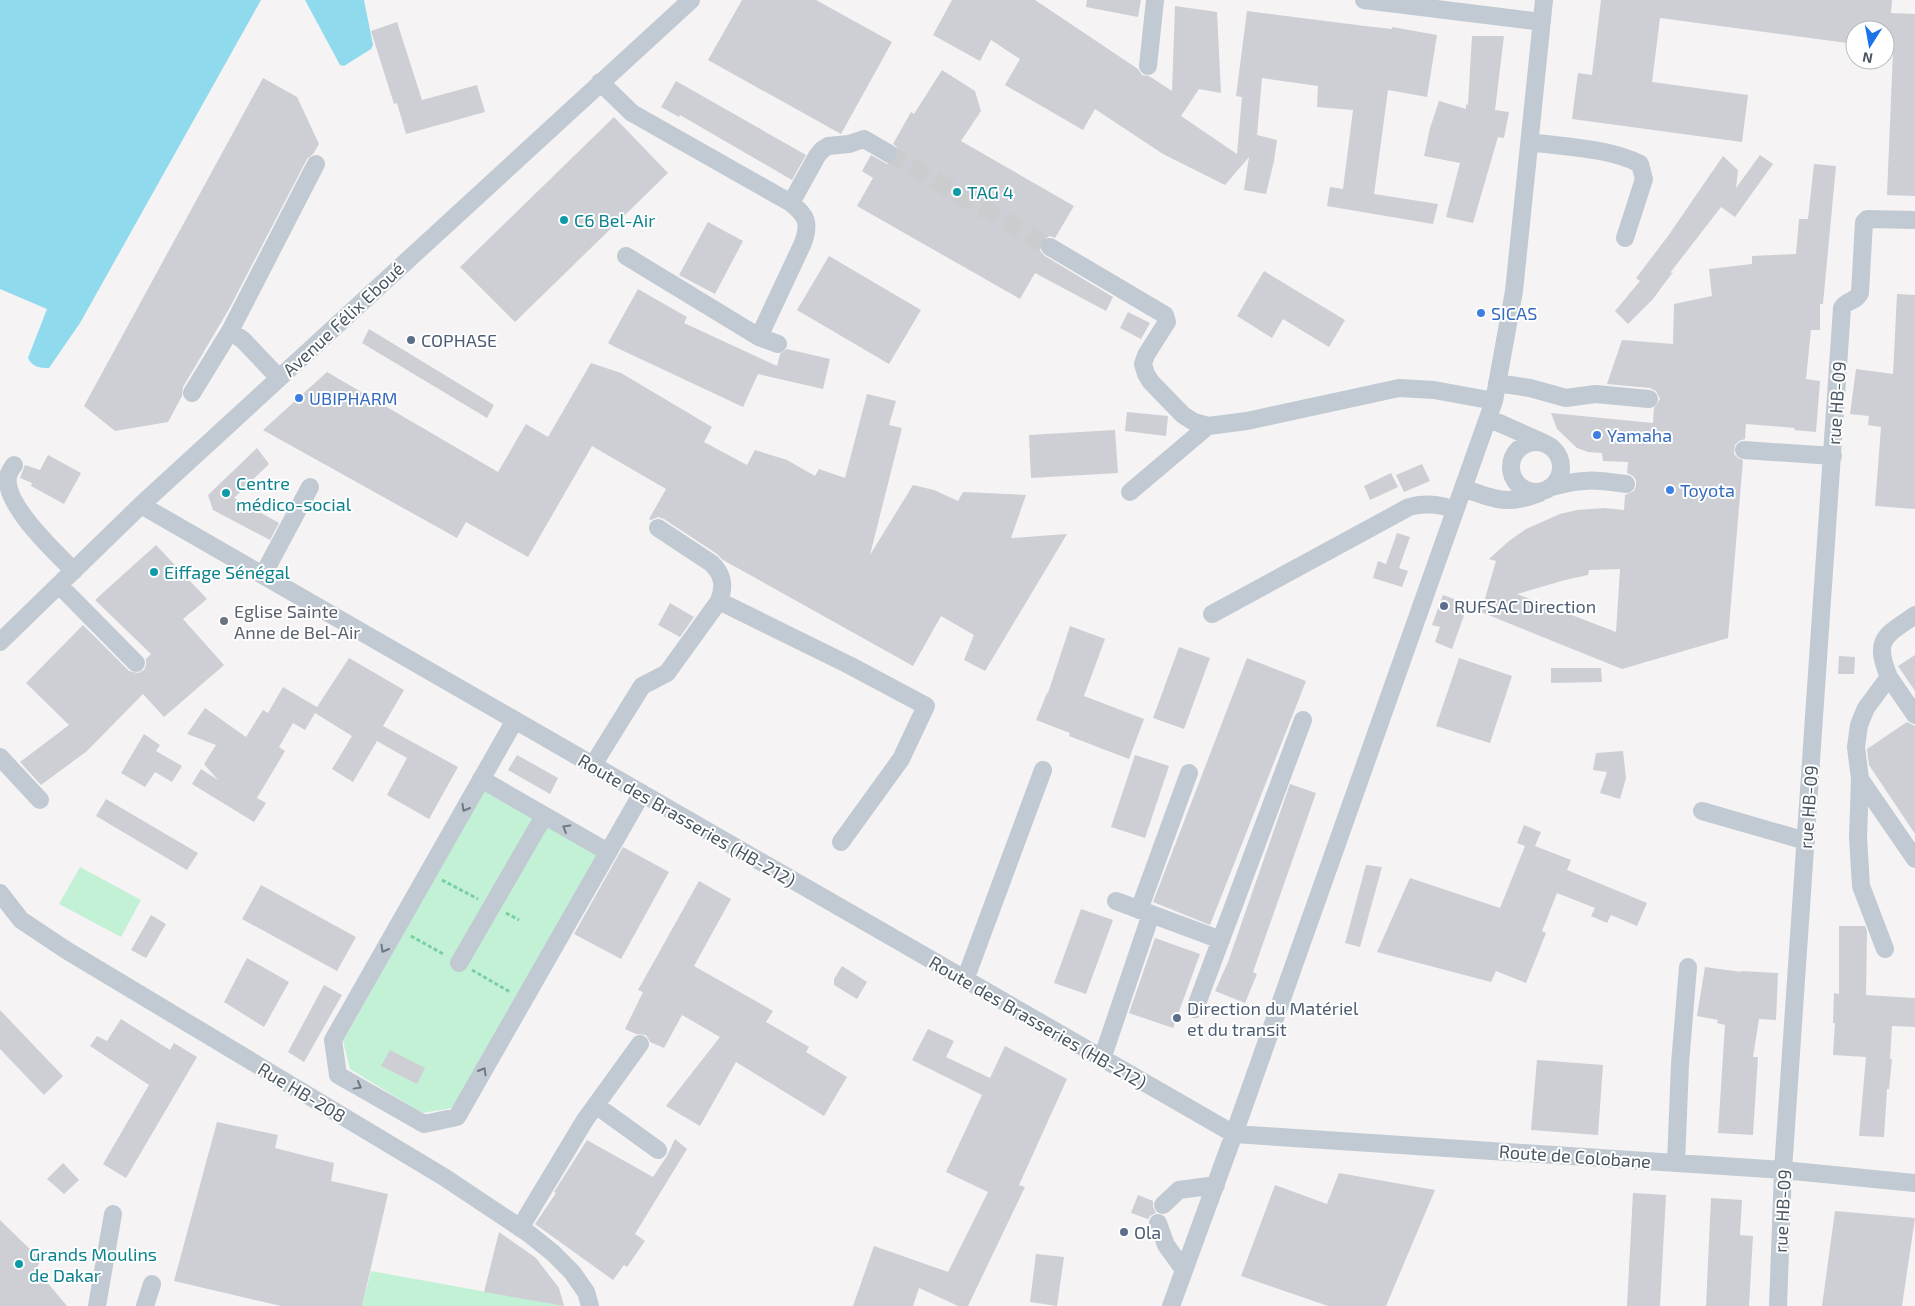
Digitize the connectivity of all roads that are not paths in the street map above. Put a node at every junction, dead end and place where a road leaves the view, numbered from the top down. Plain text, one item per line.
1 (691, 0) edge
2 (1156, 0) edge
3 (1364, 0) edge
4 (1544, 0) edge
5 (1542, 22) junction
6 (1148, 66) dead end
7 (600, 82) junction
8 (1530, 142) junction
9 (888, 153) tunnel mouth
10 (316, 164) dead end
11 (791, 203) junction
12 (1915, 220) edge
13 (1625, 238) dead end
14 (1050, 247) tunnel mouth
15 (626, 256) dead end
16 (230, 331) junction
17 (759, 337) junction
18 (778, 344) dead end
19 (280, 378) junction
20 (1497, 383) junction
21 (192, 393) dead end
22 (1649, 399) dead end
23 (1494, 401) junction
24 (1488, 418) junction
25 (1208, 426) junction
26 (1546, 444) junction
27 (1744, 450) dead end
28 (1833, 456) junction
29 (1560, 459) junction
30 (14, 465) dead end
31 (1510, 467) junction
32 (1589, 479) junction
33 (1626, 484) dead end
34 (310, 487) dead end
35 (1463, 488) junction
36 (1546, 490) junction
37 (1130, 492) dead end
38 (1494, 498) junction
39 (141, 505) junction
40 (1455, 509) junction
41 (658, 528) dead end
42 (74, 571) junction
43 (263, 575) junction
44 (59, 585) junction
45 (719, 601) junction
46 (1212, 614) dead end
47 (1915, 615) edge
48 (0, 642) edge
49 (136, 663) dead end
50 (1889, 677) junction
51 (1915, 715) edge
52 (515, 720) junction
53 (1303, 720) dead end
54 (0, 757) edge
55 (594, 766) junction
56 (1043, 770) dead end
57 (1189, 773) dead end
58 (481, 779) junction
59 (1860, 779) junction
60 (642, 794) junction
61 (40, 800) dead end
62 (1702, 811) dead end
63 (544, 816) junction
64 (1806, 841) junction
65 (841, 842) dead end
66 (608, 852) junction
67 (1915, 859) edge
68 (1116, 901) dead end
69 (3, 905) edge
70 (1145, 912) junction
71 (1221, 940) junction
72 (1885, 948) dead end
73 (459, 963) dead end
74 (1688, 967) dead end
75 (965, 980) junction
76 (1195, 1009) dead end
77 (640, 1044) dead end
78 (1102, 1059) junction
79 (596, 1106) junction
80 (1234, 1134) junction
81 (658, 1150) dead end
82 (1676, 1163) junction
83 (1784, 1170) junction
84 (1915, 1183) edge
85 (1216, 1185) junction
86 (1163, 1205) dead end
87 (113, 1214) dead end
88 (1158, 1223) dead end
89 (520, 1228) junction
90 (1184, 1270) junction
91 (152, 1284) dead end
92 (97, 1306) edge
93 (145, 1306) edge
94 (590, 1306) edge
95 (1171, 1306) edge
96 (1778, 1306) edge

1 - 7 street, Avenue Félix Eboué
2 - 6 street
3 - 5 street
4 - 5 street
5 - 8 street
7 - 11 street
7 - 19 street, Avenue Félix Eboué
8 - 13 street
8 - 20 street
9 - 11 street
10 - 16 street
11 - 17 street
12 - 28 street, rue HB-09
14 - 25 street
15 - 17 street
16 - 19 street
16 - 21 street
17 - 18 street
19 - 39 street, Avenue Félix Eboué
20 - 22 street
20 - 23 street
23 - 24 street
23 - 25 street
24 - 26 street
24 - 35 street
25 - 37 street
26 - 29 street
26 - 31 street
27 - 28 street
28 - 64 street, rue HB-09
29 - 32 street
29 - 36 street
30 - 42 street
31 - 36 street
31 - 38 street
32 - 33 street
32 - 36 street
34 - 43 street
35 - 38 street
35 - 40 street
36 - 38 street
39 - 42 street, Avenue Félix Eboué
39 - 43 street, Route des Brasseries (HB-212)
40 - 46 street
40 - 80 street
41 - 45 street
42 - 44 street, Avenue Félix Eboué
43 - 52 street, Route des Brasseries (HB-212)
44 - 48 street, Avenue Félix Eboué
44 - 49 street
45 - 55 street
45 - 65 street
47 - 50 street
50 - 51 street
50 - 59 street
52 - 55 street, Route des Brasseries (HB-212)
52 - 58 street
53 - 71 street
54 - 61 street
55 - 60 street, Route des Brasseries (HB-212)
56 - 75 street
57 - 70 street
58 - 63 street
58 -> 66 street
59 - 67 street
59 - 72 street
60 - 66 street
60 - 75 street, Route des Brasseries (HB-212)
62 - 64 street
66 -> 63 street
63 - 73 street
64 - 83 street, rue HB-09
68 - 70 street
69 - 89 street, Rue HB-208
70 - 71 street
70 - 78 street
71 - 76 street
74 - 82 street
75 - 78 street, Route des Brasseries (HB-212)
77 - 79 street
78 - 80 street, Route des Brasseries (HB-212)
79 - 81 street
79 - 89 street
80 - 82 street, Route de Colobane
80 - 85 street
82 - 83 street, Route de Colobane
83 - 84 street, Route de Colobane
83 - 96 street, rue HB-09
85 - 86 street
85 - 90 street
87 - 92 street
88 - 90 street
89 - 94 street, Rue HB-208
90 - 95 street
91 - 93 street

